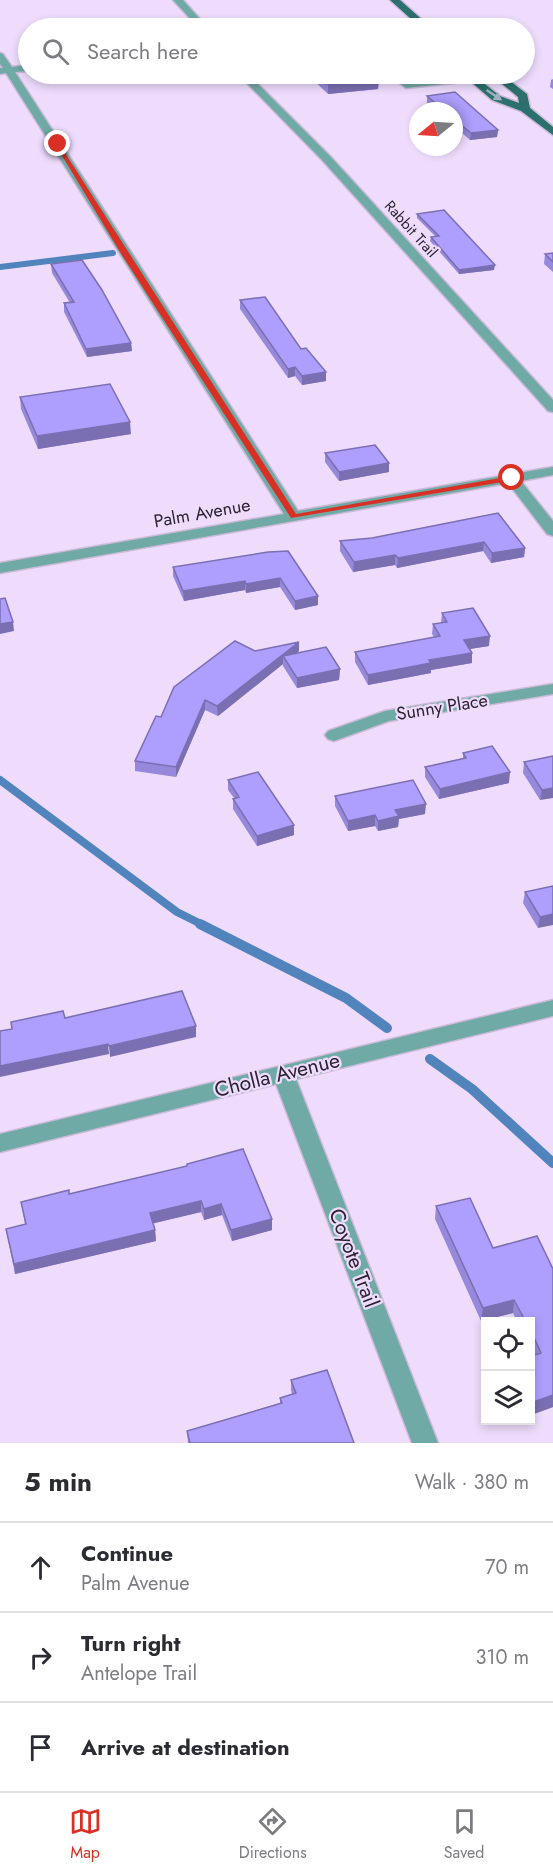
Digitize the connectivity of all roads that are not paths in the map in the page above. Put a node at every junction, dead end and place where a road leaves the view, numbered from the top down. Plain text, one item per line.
1 (178, 0) edge
2 (395, 0) edge
3 (195, 18) edge
4 (416, 18) edge
5 (0, 56) edge
6 (5, 70) edge
7 (253, 84) edge
8 (479, 84) edge
9 (508, 84) edge
10 (525, 109) junction
11 (553, 132) edge
12 (553, 408) edge
13 (553, 471) edge
14 (512, 478) junction
15 (547, 515) edge
16 (294, 517) junction
17 (553, 531) edge
18 (0, 568) edge
19 (553, 689) edge
20 (334, 735) dead end
21 (553, 1008) edge
22 (283, 1074) junction
23 (0, 1143) edge
24 (425, 1443) edge

1 - 3 street
2 - 4 main road
5 - 6 street
6 - 16 street
7 - 12 street, Rabbit Trail
8 -> 10 main road
9 - 10 main road
10 - 11 main road
13 - 14 street, Palm Avenue
14 - 15 street
14 - 16 street, Palm Avenue
15 - 17 street
16 - 18 street, Palm Avenue
19 - 20 street, Sunny Place
21 - 22 street, Cholla Avenue
22 - 23 street, Cholla Avenue
22 - 24 street, Coyote Trail

